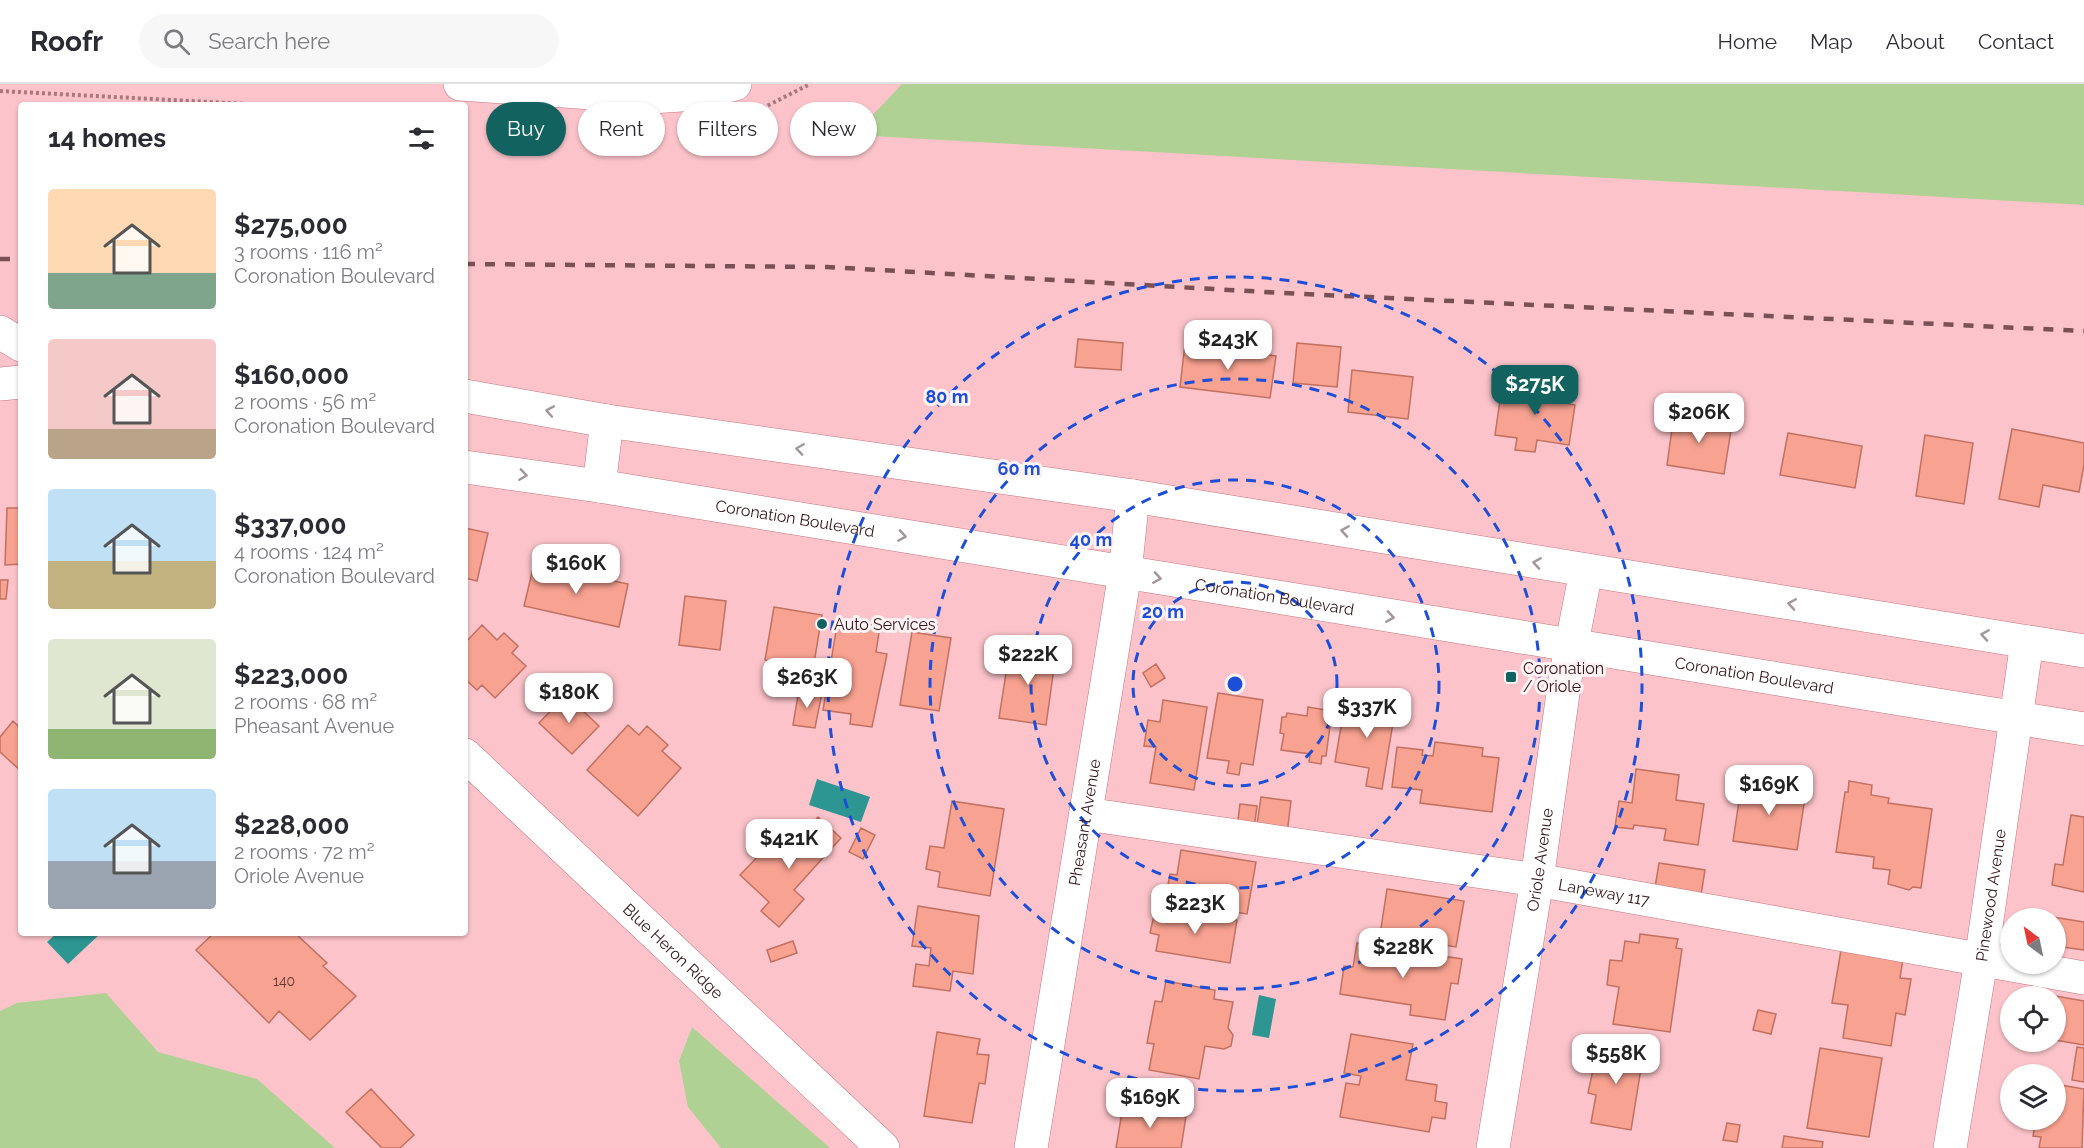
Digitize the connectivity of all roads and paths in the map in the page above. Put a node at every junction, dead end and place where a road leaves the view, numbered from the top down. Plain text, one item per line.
1 (460, 84) edge
2 (735, 84) edge
3 (0, 91) edge
4 (210, 102) edge
5 (0, 332) edge
6 (18, 343) edge
7 (18, 382) edge
8 (0, 384) edge
9 (468, 397) edge
10 (607, 421) junction
11 (468, 467) edge
12 (599, 486) junction
13 (1133, 496) junction
14 (1586, 571) junction
15 (1125, 573) junction
16 (2027, 642) junction
17 (1570, 646) junction
18 (2084, 651) edge
19 (2015, 719) junction
20 (2084, 729) edge
21 (468, 757) edge
22 (1086, 814) junction
23 (1537, 880) junction
24 (1981, 961) junction
25 (2084, 978) edge
26 (883, 1148) edge
27 (1031, 1148) edge
28 (1493, 1148) edge
29 (1950, 1148) edge

1 - 2 main road
3 - 4 path
5 - 6 main road
7 - 8 main road
10 -> 9 main road
10 - 12 main road
13 -> 10 main road
11 -> 12 main road, Coronation Boulevard
12 -> 15 main road, Coronation Boulevard
14 -> 13 main road
13 - 15 main road, Pheasant Avenue
16 -> 14 main road
14 - 17 main road, Oriole Avenue
15 -> 17 main road, Coronation Boulevard
15 - 22 main road, Pheasant Avenue
16 - 18 main road
16 - 19 main road, Pinewood Avenue
17 - 19 main road, Coronation Boulevard
17 - 23 main road, Oriole Avenue
19 - 20 main road, Coronation Boulevard
19 - 24 main road, Pinewood Avenue
21 - 26 main road, Blue Heron Ridge
22 - 23 main road, Laneway 117
22 - 27 main road, Pheasant Avenue
23 - 24 main road, Laneway 117
23 - 28 main road, Oriole Avenue
24 - 25 main road, Laneway 117
24 - 29 main road, Pinewood Avenue

